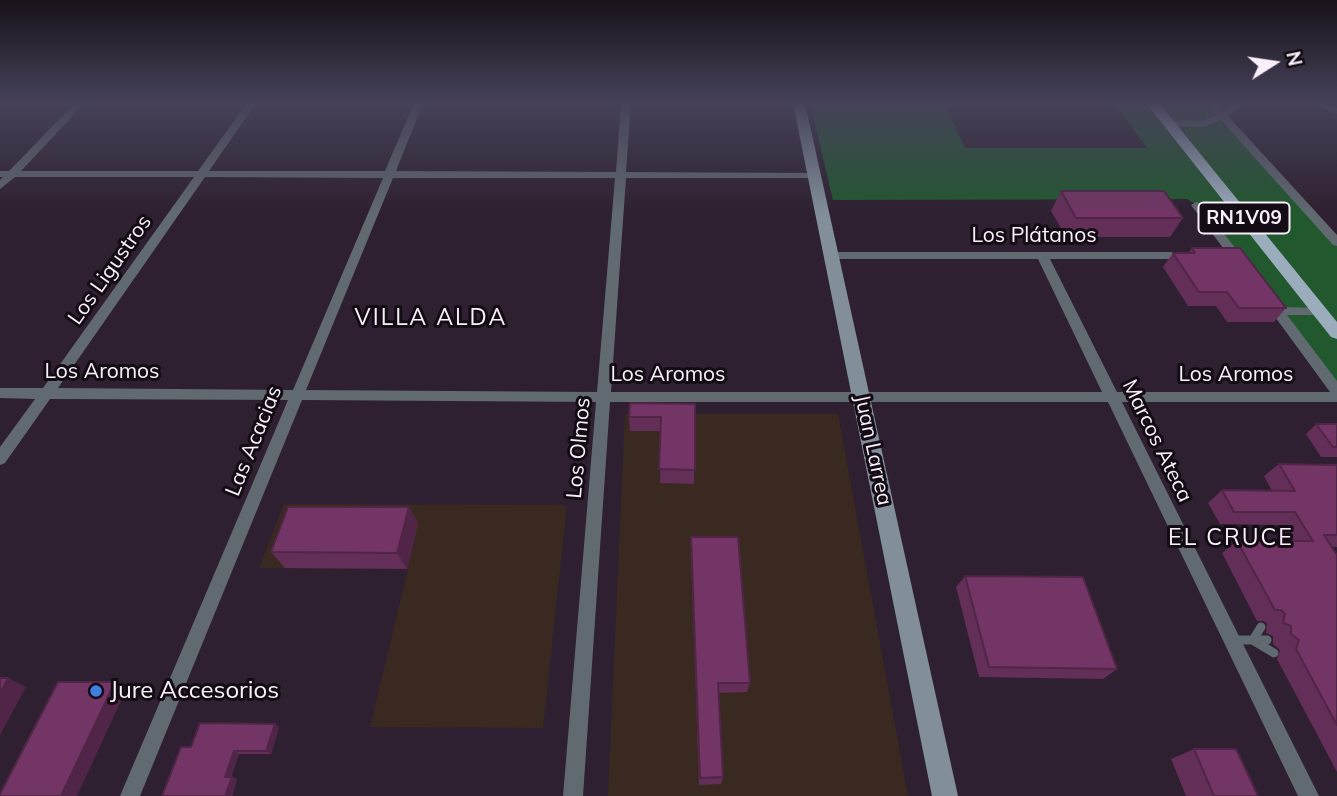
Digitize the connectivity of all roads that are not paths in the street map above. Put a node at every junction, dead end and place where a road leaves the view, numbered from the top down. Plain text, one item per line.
1 (42, 140) edge
2 (226, 140) edge
3 (403, 140) edge
4 (623, 140) edge
5 (807, 140) edge
6 (1181, 140) edge
7 (1244, 140) edge
8 (6, 174) edge
9 (202, 174) junction
10 (388, 175) junction
11 (621, 175) junction
12 (815, 175) junction
13 (0, 186) edge
14 (1196, 205) dead end
15 (1337, 242) edge
16 (1042, 255) junction
17 (1207, 255) edge
18 (833, 256) junction
19 (1249, 274) edge
20 (1263, 292) edge
21 (1277, 311) junction
22 (1320, 311) junction
23 (1337, 333) edge
24 (1337, 391) edge
25 (0, 393) edge
26 (47, 393) junction
27 (296, 395) junction
28 (862, 395) junction
29 (1111, 396) junction
30 (605, 397) junction
31 (1337, 397) edge
32 (0, 459) edge
33 (1261, 627) dead end
34 (1232, 640) junction
35 (1253, 640) junction
36 (1267, 640) dead end
37 (1274, 653) dead end
38 (130, 796) edge
39 (573, 796) edge
40 (945, 796) edge
41 (1309, 796) edge

1 - 8 street
2 - 9 street, Los Ligustros
3 - 10 street, Las Acacias
4 - 11 street, Los Olmos
5 - 12 street, Juan Larrea
6 - 22 main road, RN1V09
7 - 15 street
8 - 9 street
8 - 13 street
9 - 10 street
9 - 26 street, Los Ligustros
10 - 11 street
10 - 27 street, Las Acacias
11 - 12 street
11 - 30 street, Los Olmos
12 - 18 street, Juan Larrea
14 - 19 street
16 - 17 street, Los Plátanos
16 - 18 street, Los Plátanos
16 - 29 street, Marcos Ateca
18 - 28 street, Juan Larrea
20 - 21 street
21 - 22 street
21 - 24 street
22 - 23 main road, RN1V09
25 - 26 street, Los Aromos
26 - 27 street, Los Aromos
26 - 32 street, Los Ligustros
27 - 30 street, Los Aromos
27 - 38 street, Las Acacias
28 - 29 street, Los Aromos
28 - 30 street, Los Aromos
28 - 40 street, Juan Larrea
29 - 31 street, Los Aromos
29 - 34 street, Marcos Ateca
30 - 39 street, Los Olmos
33 - 35 lane
34 - 35 lane
34 - 41 street, Marcos Ateca
35 - 36 lane
35 - 37 lane

